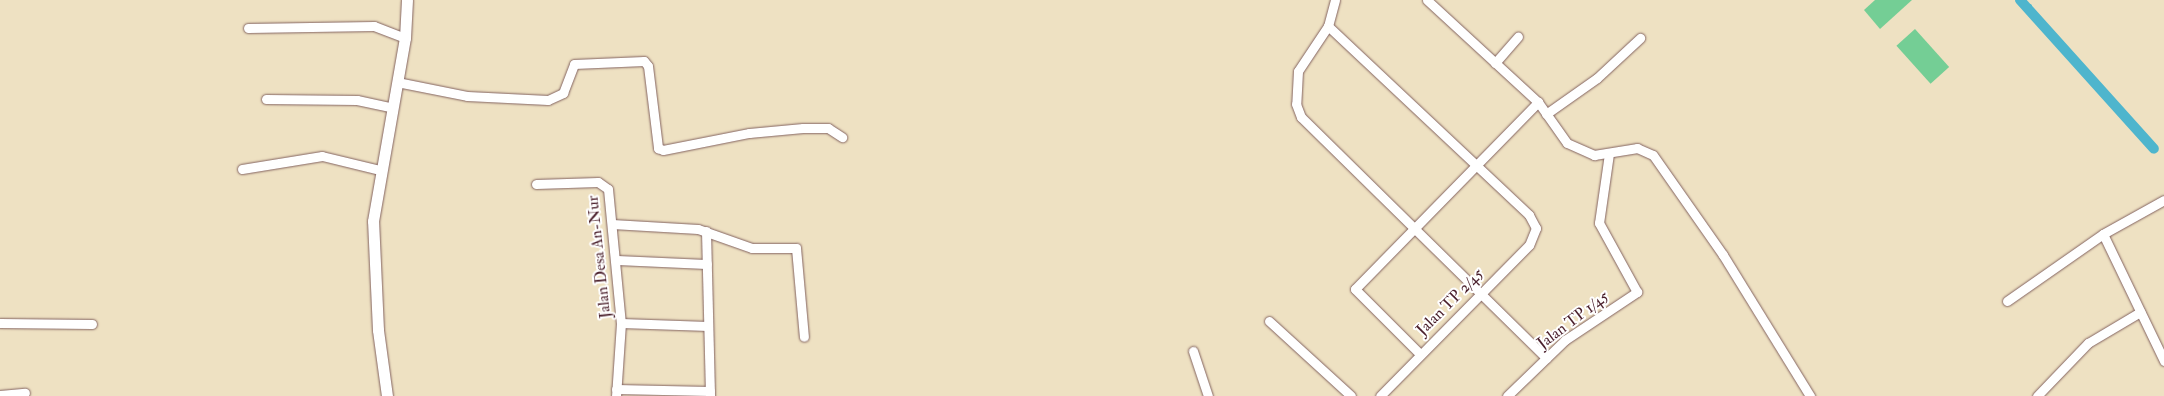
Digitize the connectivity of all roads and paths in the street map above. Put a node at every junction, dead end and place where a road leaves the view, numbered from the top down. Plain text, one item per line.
1 (407, 0) edge
2 (1335, 0) edge
3 (1427, 0) edge
4 (1328, 26) junction
5 (248, 28) dead end
6 (1518, 37) dead end
7 (405, 38) junction
8 (1640, 38) dead end
9 (1495, 63) junction
10 (397, 82) junction
11 (266, 99) dead end
12 (1538, 102) junction
13 (392, 107) junction
14 (1546, 114) junction
15 (842, 137) dead end
16 (1609, 154) junction
17 (1477, 165) junction
18 (242, 169) dead end
19 (380, 170) junction
20 (536, 184) dead end
21 (2164, 200) edge
22 (612, 224) junction
23 (1416, 226) junction
24 (706, 231) junction
25 (2103, 234) junction
26 (616, 260) junction
27 (707, 264) junction
28 (1482, 292) junction
29 (2007, 301) dead end
30 (2140, 312) junction
31 (1268, 321) dead end
32 (0, 323) edge
33 (620, 323) junction
34 (92, 324) dead end
35 (708, 326) junction
36 (804, 337) dead end
37 (1193, 351) dead end
38 (1420, 354) junction
39 (1546, 358) junction
40 (2164, 361) edge
41 (25, 393) dead end
42 (616, 393) edge
43 (710, 393) edge
44 (0, 395) edge
45 (387, 396) edge
46 (1208, 396) edge
47 (1351, 396) edge
48 (1380, 396) edge
49 (1507, 396) edge
50 (1810, 396) edge
51 (2037, 396) edge

1 - 7 street
2 - 4 street
3 - 9 street
4 - 17 street
4 - 23 street
5 - 7 street
6 - 9 street
7 - 10 street
8 - 14 street
9 - 12 street
10 - 13 street
10 - 15 street
11 - 13 street
12 - 14 street
12 - 17 street
13 - 19 street
14 - 16 street
16 - 39 street, Jalan TP 1/45
16 - 50 street
17 - 23 street
17 - 28 street, Jalan TP 2/45
18 - 19 street
19 - 45 street
20 - 22 street, Jalan Desa An-Nur
21 - 25 street
22 - 24 street
22 - 26 street, Jalan Desa An-Nur
23 - 28 street
23 - 38 street
24 - 27 street
24 - 36 street
25 - 29 street
25 - 30 street
26 - 27 street
26 - 33 street, Jalan Desa An-Nur
27 - 35 street
28 - 38 street, Jalan TP 2/45
28 - 39 street
30 - 40 street
30 - 51 street
31 - 47 street
32 - 34 street
33 - 35 street
33 - 42 street, Jalan Desa An-Nur
35 - 43 street
37 - 46 street
38 - 48 street, Jalan TP 2/45
39 - 49 street, Jalan TP 1/45
41 - 44 street
42 - 43 street

